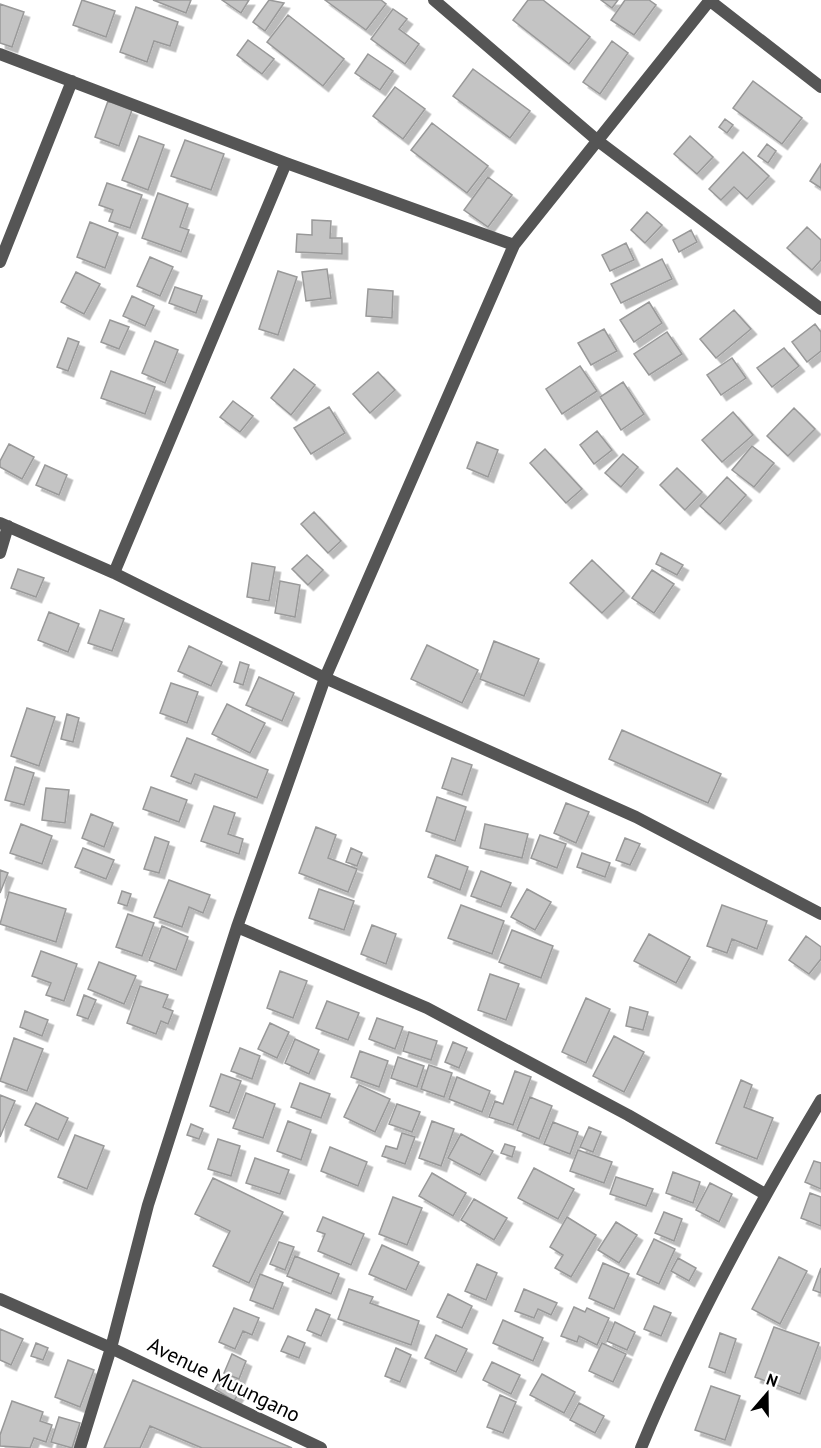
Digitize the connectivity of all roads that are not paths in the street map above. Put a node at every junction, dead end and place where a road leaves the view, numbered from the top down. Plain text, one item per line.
1 (434, 0) edge
2 (710, 0) edge
3 (0, 54) edge
4 (72, 81) junction
5 (821, 87) edge
6 (598, 141) junction
7 (286, 163) junction
8 (514, 245) junction
9 (0, 262) edge
10 (821, 309) edge
11 (4, 524) edge
12 (0, 553) edge
13 (114, 573) junction
14 (326, 678) junction
15 (821, 914) edge
16 (237, 927) junction
17 (821, 1100) edge
18 (765, 1194) junction
19 (0, 1299) edge
20 (111, 1348) junction
21 (80, 1448) edge
22 (321, 1448) edge
23 (640, 1448) edge

1 - 6 street
2 - 5 street
2 - 6 street
3 - 4 street
4 - 7 street
4 - 9 street
6 - 8 street
6 - 10 street
7 - 8 street
7 - 13 street
8 - 14 street
11 - 12 street
11 - 13 street
13 - 14 street
14 - 15 street
14 - 16 street
16 - 18 street
16 - 20 street
17 - 18 street
18 - 23 street
19 - 20 street, Avenue Muungano
20 - 21 street
20 - 22 street, Avenue Muungano

